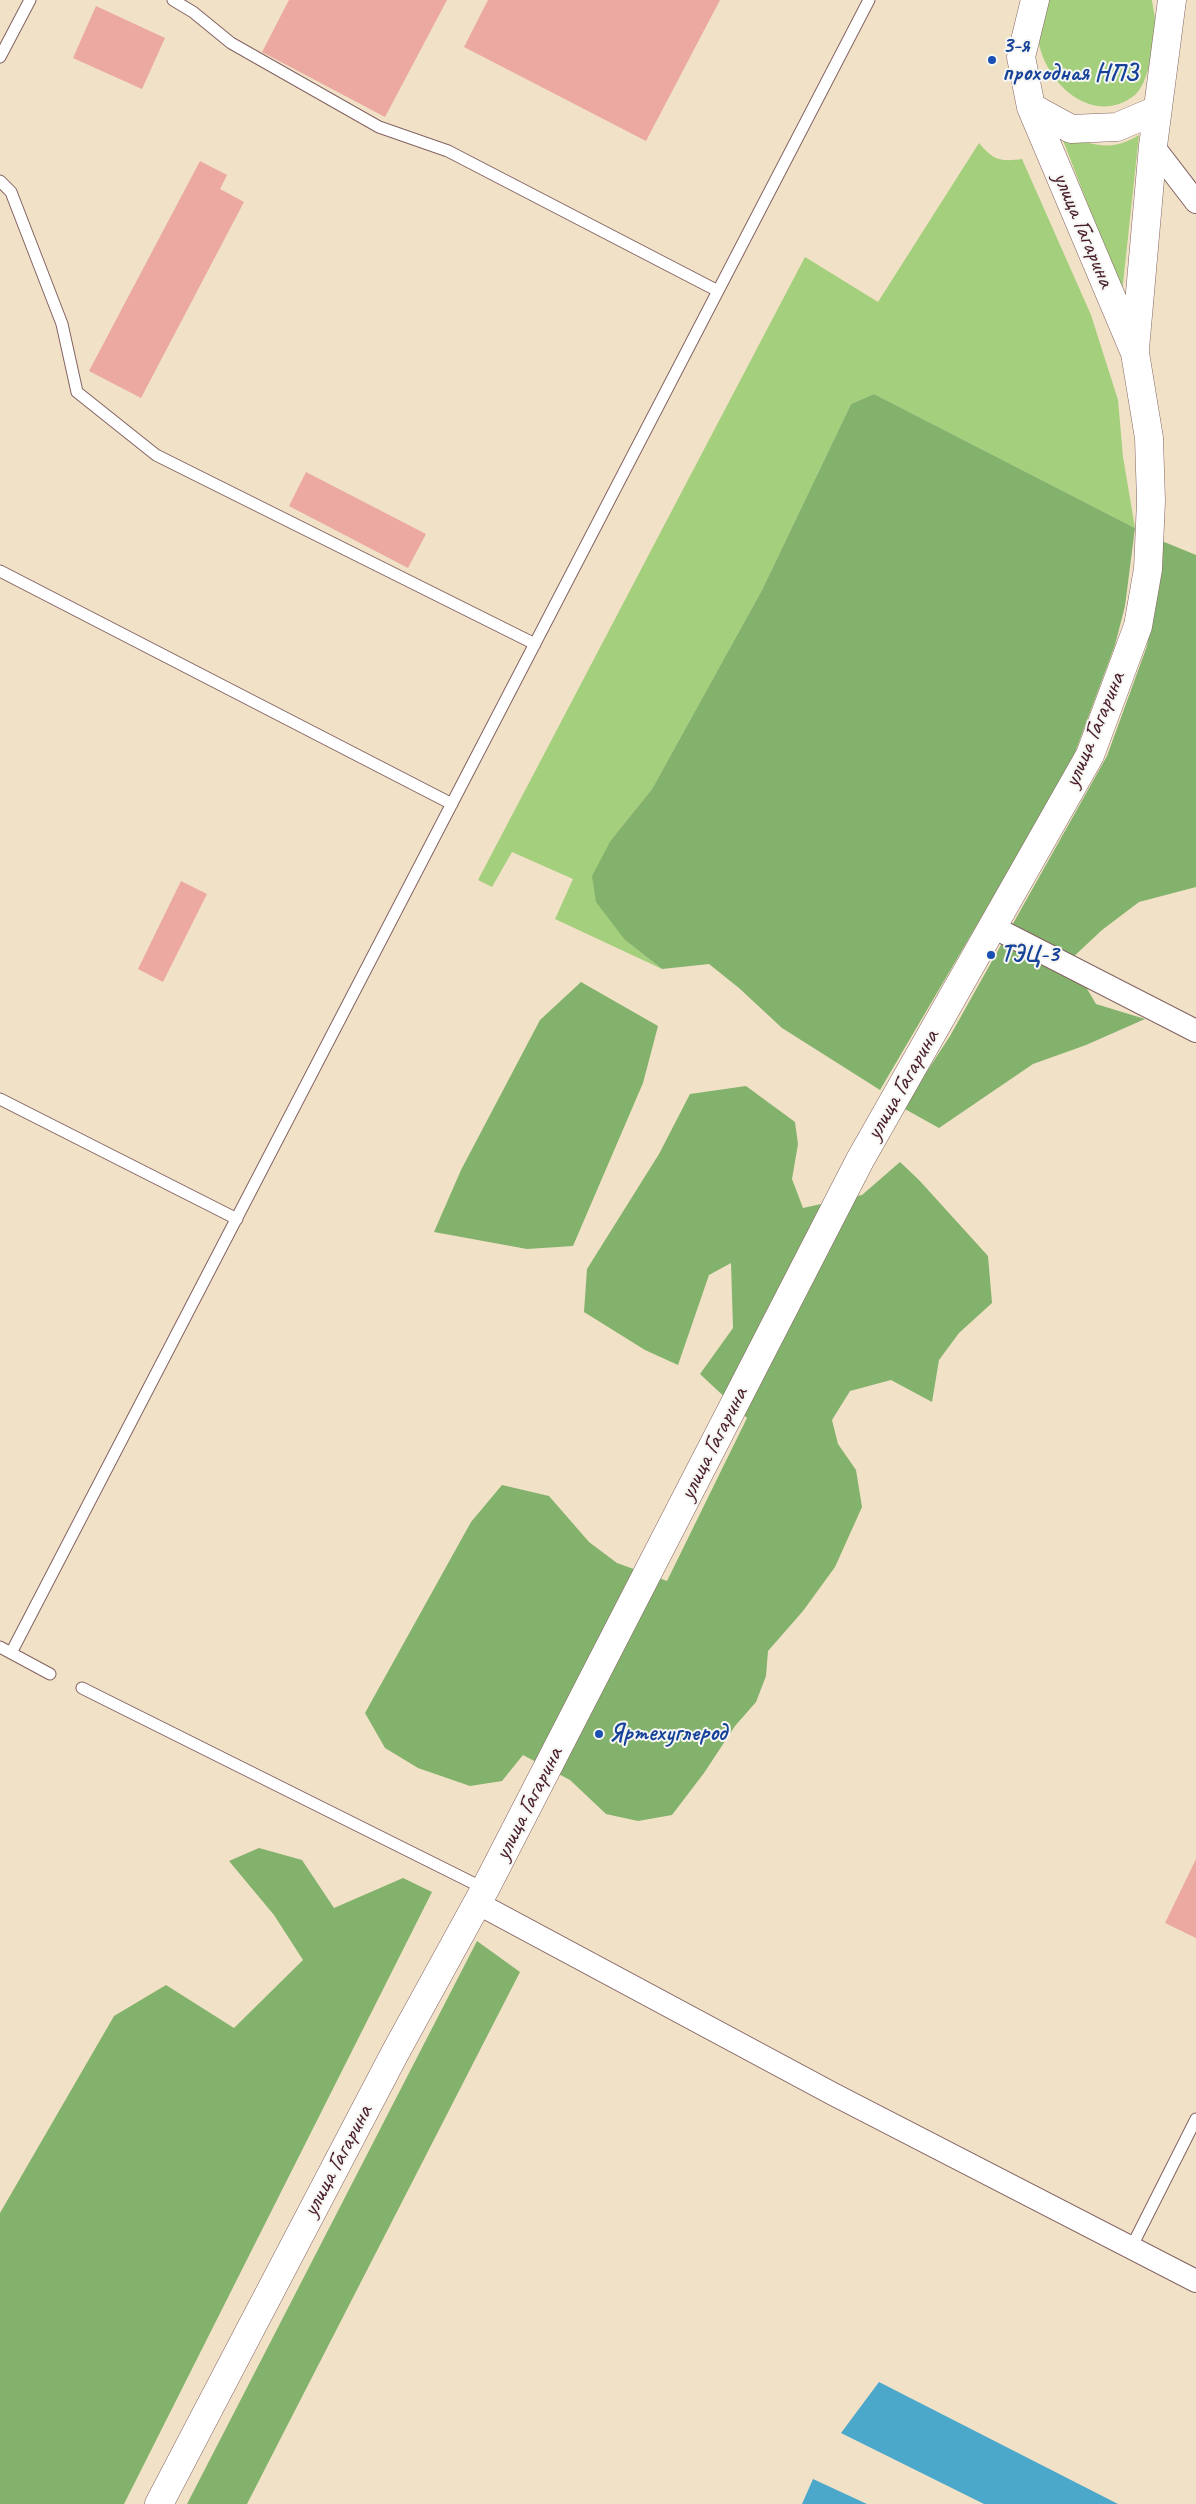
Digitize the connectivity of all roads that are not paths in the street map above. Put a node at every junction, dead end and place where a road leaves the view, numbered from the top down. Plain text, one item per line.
1 (30, 0) edge
2 (173, 0) edge
3 (869, 0) edge
4 (1035, 0) edge
5 (1172, 0) edge
6 (0, 57) edge
7 (1031, 107) junction
8 (1158, 110) junction
9 (1153, 146) junction
10 (0, 181) edge
11 (1196, 202) edge
12 (718, 291) junction
13 (1134, 353) junction
14 (0, 570) edge
15 (535, 644) junction
16 (452, 804) junction
17 (993, 927) junction
18 (1196, 1031) edge
19 (0, 1099) edge
20 (237, 1219) junction
21 (0, 1647) edge
22 (11, 1653) junction
23 (50, 1674) dead end
24 (82, 1688) dead end
25 (481, 1896) junction
26 (1196, 2118) edge
27 (1132, 2248) junction
28 (1196, 2281) edge
29 (159, 2504) edge

1 - 6 lane
2 - 12 lane
3 - 12 lane
4 - 7 main road, улица Гагарина
5 - 8 main road, улица Гагарина
7 - 8 main road
7 - 13 main road, улица Гагарина
8 - 9 main road, улица Гагарина
9 - 11 street
9 - 13 main road, улица Гагарина
10 - 15 lane
12 - 15 lane
13 - 17 main road, улица Гагарина
14 - 16 lane
15 - 16 lane
16 - 20 lane
17 - 18 street
17 - 25 main road, улица Гагарина
19 - 20 lane
20 - 22 lane
21 - 22 lane
22 - 23 lane
24 - 25 lane
25 - 27 street
25 - 29 main road, улица Гагарина
26 - 27 lane
27 - 28 street

